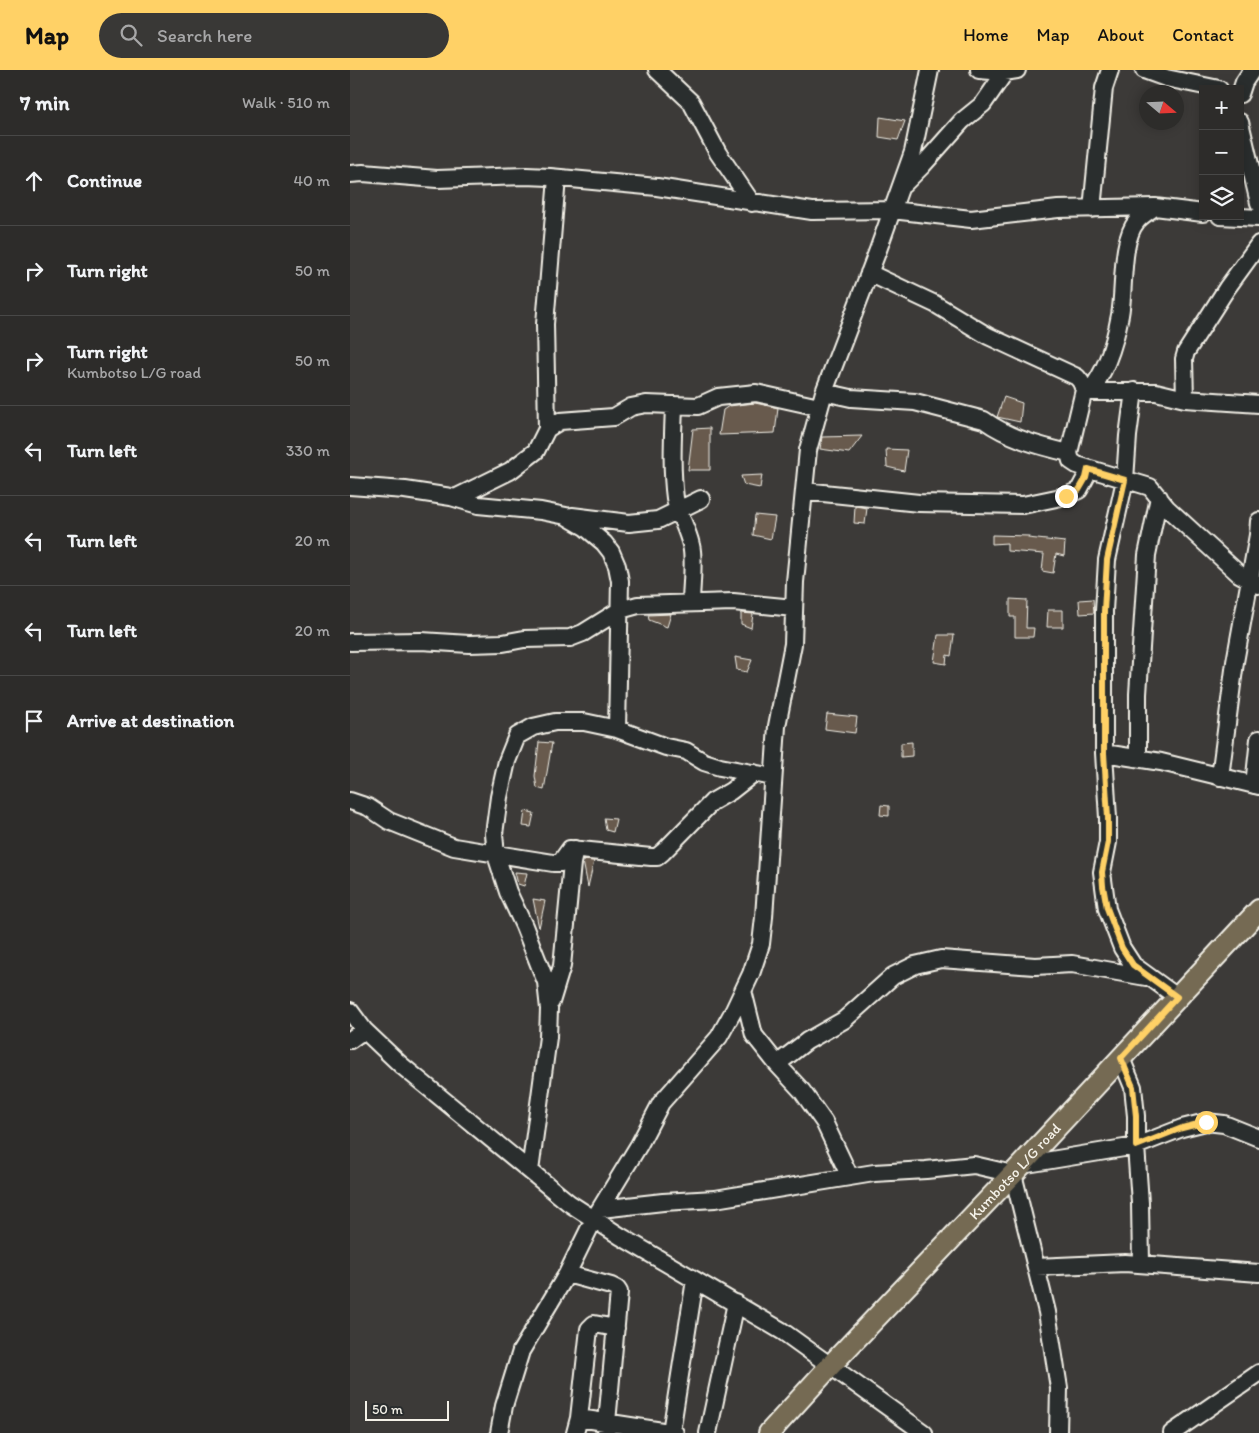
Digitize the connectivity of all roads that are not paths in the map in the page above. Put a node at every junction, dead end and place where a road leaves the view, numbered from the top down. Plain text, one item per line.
1 (657, 70) edge
2 (930, 70) edge
3 (979, 70) edge
4 (1110, 70) edge
5 (1144, 70) edge
6 (1252, 70) edge
7 (1011, 71) edge
8 (1167, 74) edge
9 (1205, 85) edge
10 (1243, 85) edge
11 (1242, 130) edge
12 (350, 174) edge
13 (558, 178) junction
14 (900, 187) junction
15 (752, 203) junction
16 (1259, 203) edge
17 (1155, 207) junction
18 (1092, 209) junction
19 (892, 210) junction
20 (1199, 213) edge
21 (1244, 217) edge
22 (1259, 218) edge
23 (1259, 244) edge
24 (869, 274) junction
25 (1086, 391) junction
26 (1134, 391) junction
27 (1184, 399) junction
28 (821, 400) junction
29 (1259, 404) edge
30 (674, 405) junction
31 (547, 429) junction
32 (1069, 453) junction
33 (1088, 469) junction
34 (1125, 480) junction
35 (350, 486) edge
36 (804, 491) junction
37 (1159, 497) junction
38 (454, 498) junction
39 (701, 499) dead end
40 (678, 511) junction
41 (566, 516) junction
42 (1259, 521) edge
43 (1254, 583) edge
44 (691, 603) junction
45 (794, 608) junction
46 (620, 610) junction
47 (350, 642) edge
48 (617, 729) junction
49 (1259, 739) edge
50 (1104, 753) junction
51 (1138, 758) junction
52 (754, 773) junction
53 (1220, 776) junction
54 (773, 777) junction
55 (1256, 785) edge
56 (350, 801) edge
57 (575, 849) junction
58 (496, 855) junction
59 (1258, 912) edge
60 (1148, 977) junction
61 (743, 991) junction
62 (1177, 997) junction
63 (549, 1010) junction
64 (350, 1011) edge
65 (364, 1030) junction
66 (350, 1040) edge
67 (1121, 1058) junction
68 (777, 1064) junction
69 (1259, 1138) edge
70 (1136, 1146) junction
71 (1017, 1170) junction
72 (530, 1171) junction
73 (850, 1177) junction
74 (598, 1214) junction
75 (1141, 1264) junction
76 (1036, 1267) junction
77 (1259, 1273) edge
78 (567, 1274) junction
79 (695, 1280) junction
80 (736, 1304) junction
81 (616, 1328) junction
82 (830, 1365) junction
83 (1259, 1373) edge
84 (577, 1426) edge
85 (607, 1428) edge
86 (673, 1432) edge
87 (772, 1432) edge
88 (499, 1433) edge
89 (708, 1433) edge
90 (924, 1433) edge
91 (1058, 1433) edge
92 (1172, 1433) edge

1 - 15 street
2 - 14 street
3 - 7 street
4 - 18 street
5 - 8 street
6 - 10 street
7 - 14 street
8 - 9 street
11 - 16 street
12 - 13 street
13 - 15 street
13 - 31 street
14 - 19 street
15 - 19 street
17 - 18 street
17 - 20 street
17 - 25 street
18 - 19 street
19 - 24 street
21 - 22 street
23 - 27 street
24 - 25 street
24 - 28 street
25 - 26 street
25 - 32 street
26 - 27 street
26 - 34 street
27 - 29 street
28 - 30 street
28 - 32 street
28 - 36 street
30 - 31 street
30 - 40 street
31 - 38 street
32 - 33 street
33 - 34 street
33 - 36 street
34 - 37 street
34 - 50 street
35 - 38 street
36 - 45 street
37 - 43 street
37 - 51 street
38 - 41 street
39 - 40 street
40 - 41 street
40 - 44 street
41 - 46 street
42 - 43 street
43 - 53 street
44 - 45 street
44 - 46 street
45 - 54 street
46 - 47 street
46 - 48 street
48 - 52 street
48 - 58 street
49 - 55 street
50 - 51 street
50 - 60 street
51 - 53 street
52 - 54 street
52 - 57 street
53 - 55 street
54 - 61 street
56 - 58 street
57 - 58 street
57 - 63 street
58 - 63 street
59 - 62 main road, Kumbotso L/G road
60 - 62 street
60 - 68 street
61 - 68 street
61 - 74 street
62 - 67 main road, Kumbotso L/G road
63 - 72 street
64 - 65 street
65 - 66 street
65 - 72 street
67 - 70 street
67 - 71 main road, Kumbotso L/G road
68 - 73 street
69 - 70 street
70 - 71 street
70 - 75 street
71 - 73 street
71 - 76 street
71 - 82 main road, Kumbotso L/G road
72 - 74 street
73 - 74 street
74 - 78 street
74 - 79 street
75 - 76 street
75 - 77 street
76 - 91 street
78 - 81 street
78 - 88 street
79 - 80 street
79 - 86 street
80 - 82 street
80 - 89 street
81 - 84 street
81 - 85 street
82 - 87 main road, Kumbotso L/G road
82 - 90 street
83 - 92 street
84 - 85 street
85 - 86 street

